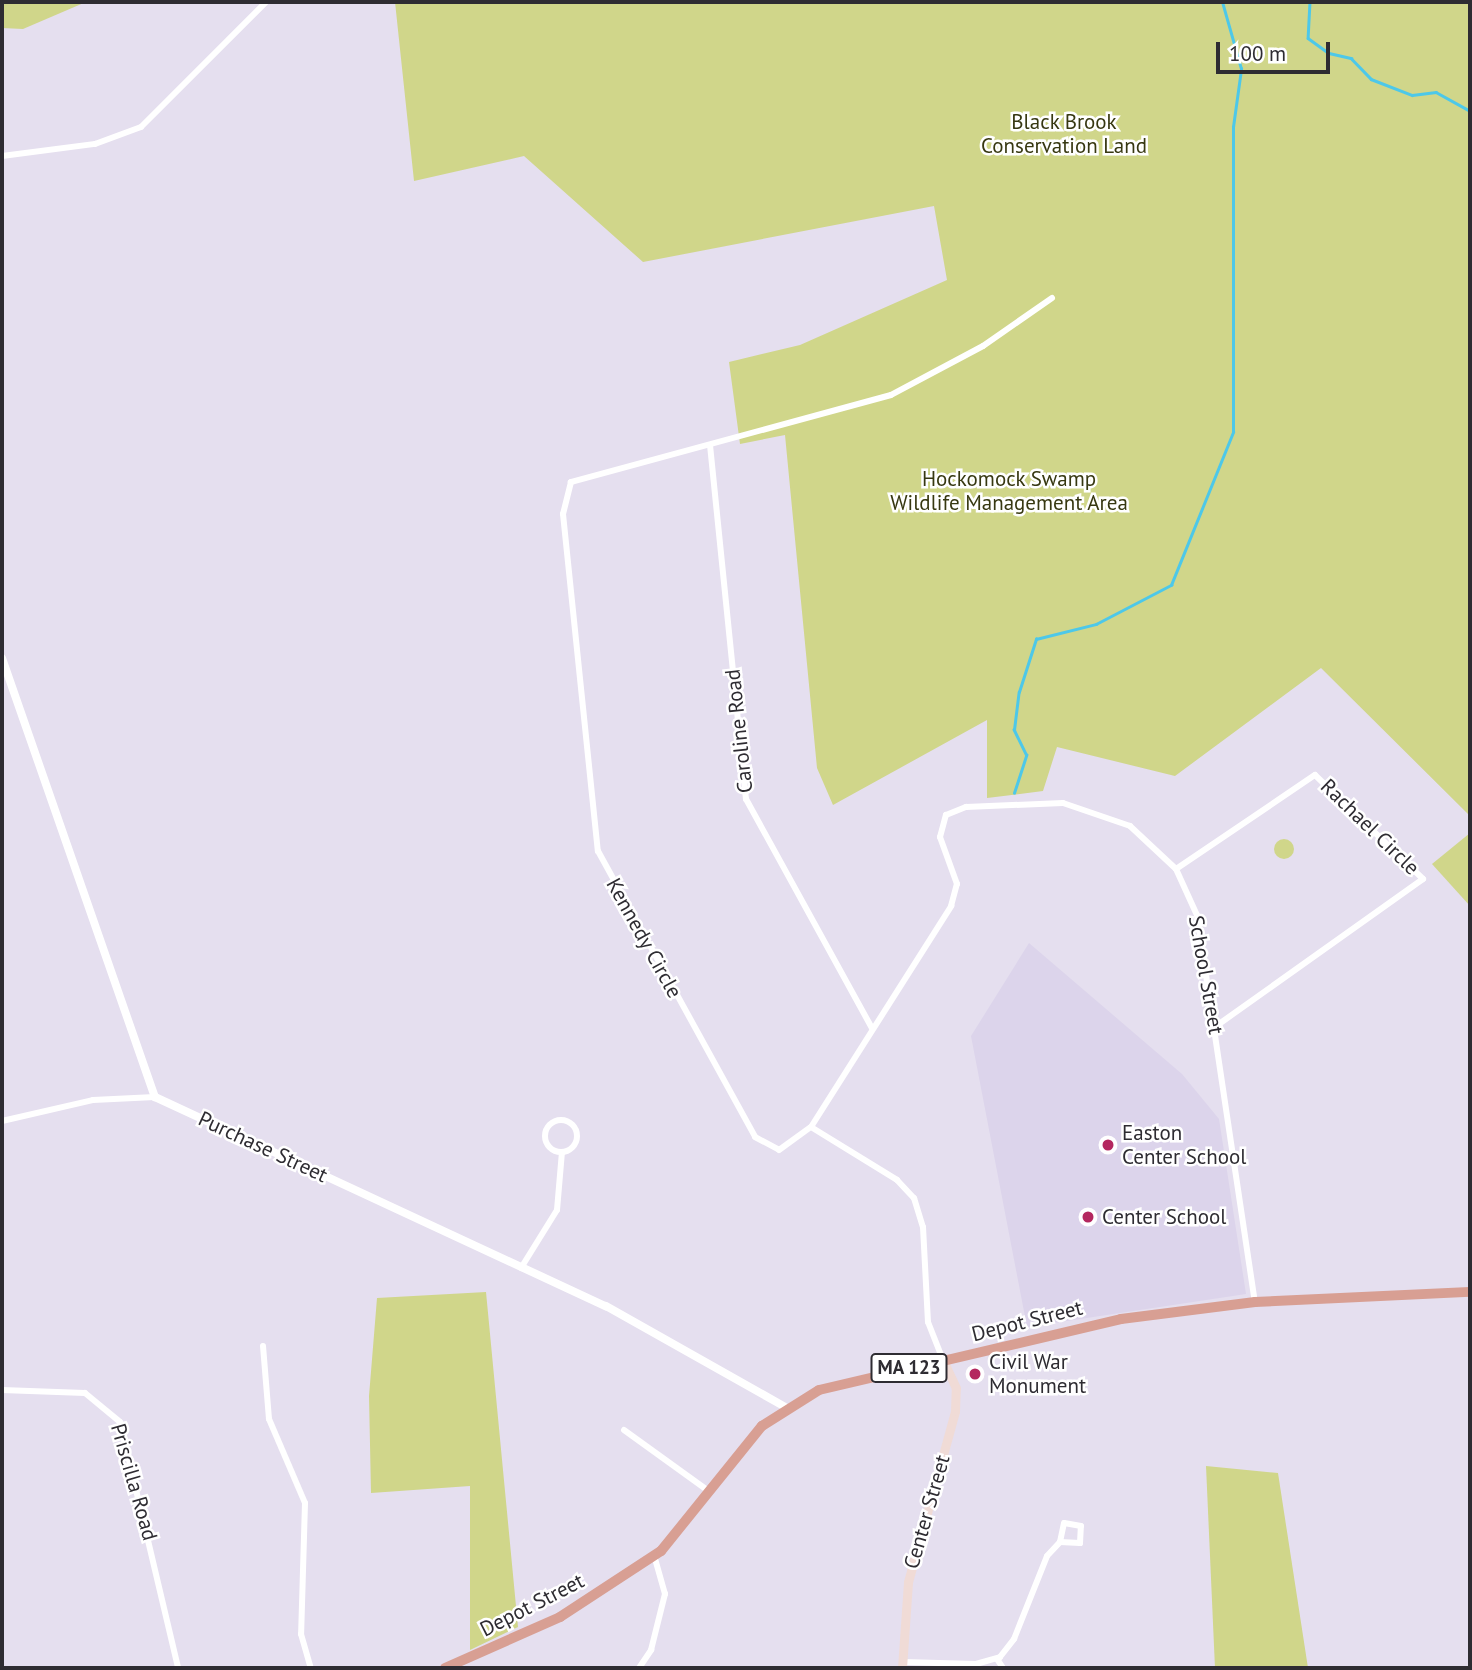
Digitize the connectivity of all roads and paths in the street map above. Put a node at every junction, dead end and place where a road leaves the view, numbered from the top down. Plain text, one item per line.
1 (266, 2) edge
2 (2, 156) edge
3 (1052, 298) dead end
4 (710, 445) junction
5 (2, 658) edge
6 (942, 822) joint
7 (1176, 869) junction
8 (1215, 1027) junction
9 (872, 1028) junction
10 (155, 1097) junction
11 (2, 1121) edge
12 (811, 1127) junction
13 (562, 1152) junction
14 (521, 1268) junction
15 (1470, 1292) edge
16 (1255, 1301) junction
17 (263, 1346) dead end
18 (943, 1360) junction
19 (2, 1390) edge
20 (785, 1407) junction
21 (624, 1430) dead end
22 (711, 1493) junction
23 (1060, 1542) junction
24 (654, 1555) junction
25 (997, 1659) junction
26 (902, 1665) edge
27 (178, 1668) edge
28 (311, 1668) edge
29 (445, 1668) edge
30 (639, 1668) edge
31 (1003, 1668) edge

1 - 2 street
3 - 4 street, Kennedy Circle
4 - 9 street, Caroline Road
4 - 12 street, Kennedy Circle
5 - 10 street
6 - 7 street, School Street
6 - 9 street, Kennedy Circle
7 - 8 street, School Street
7 - 8 street, Rachael Circle
8 - 16 street, School Street
9 - 12 street, Kennedy Circle
10 - 11 street
10 - 14 street, Purchase Street
12 - 18 street
13 - 13 street
13 - 14 street
14 - 20 street, Purchase Street
15 - 16 highway, Depot Street / MA 123
16 - 18 highway, Depot Street / MA 123
17 - 28 street
18 - 20 highway, Depot Street / MA 123
18 - 26 main road, Center Street
19 - 27 street, Priscilla Road
20 - 22 highway, Depot Street / MA 123
21 - 22 street
22 - 24 highway, Depot Street / MA 123
23 - 23 street
23 - 25 street
24 - 29 highway, Depot Street / MA 123
24 - 30 street
25 - 26 street
25 - 31 street

